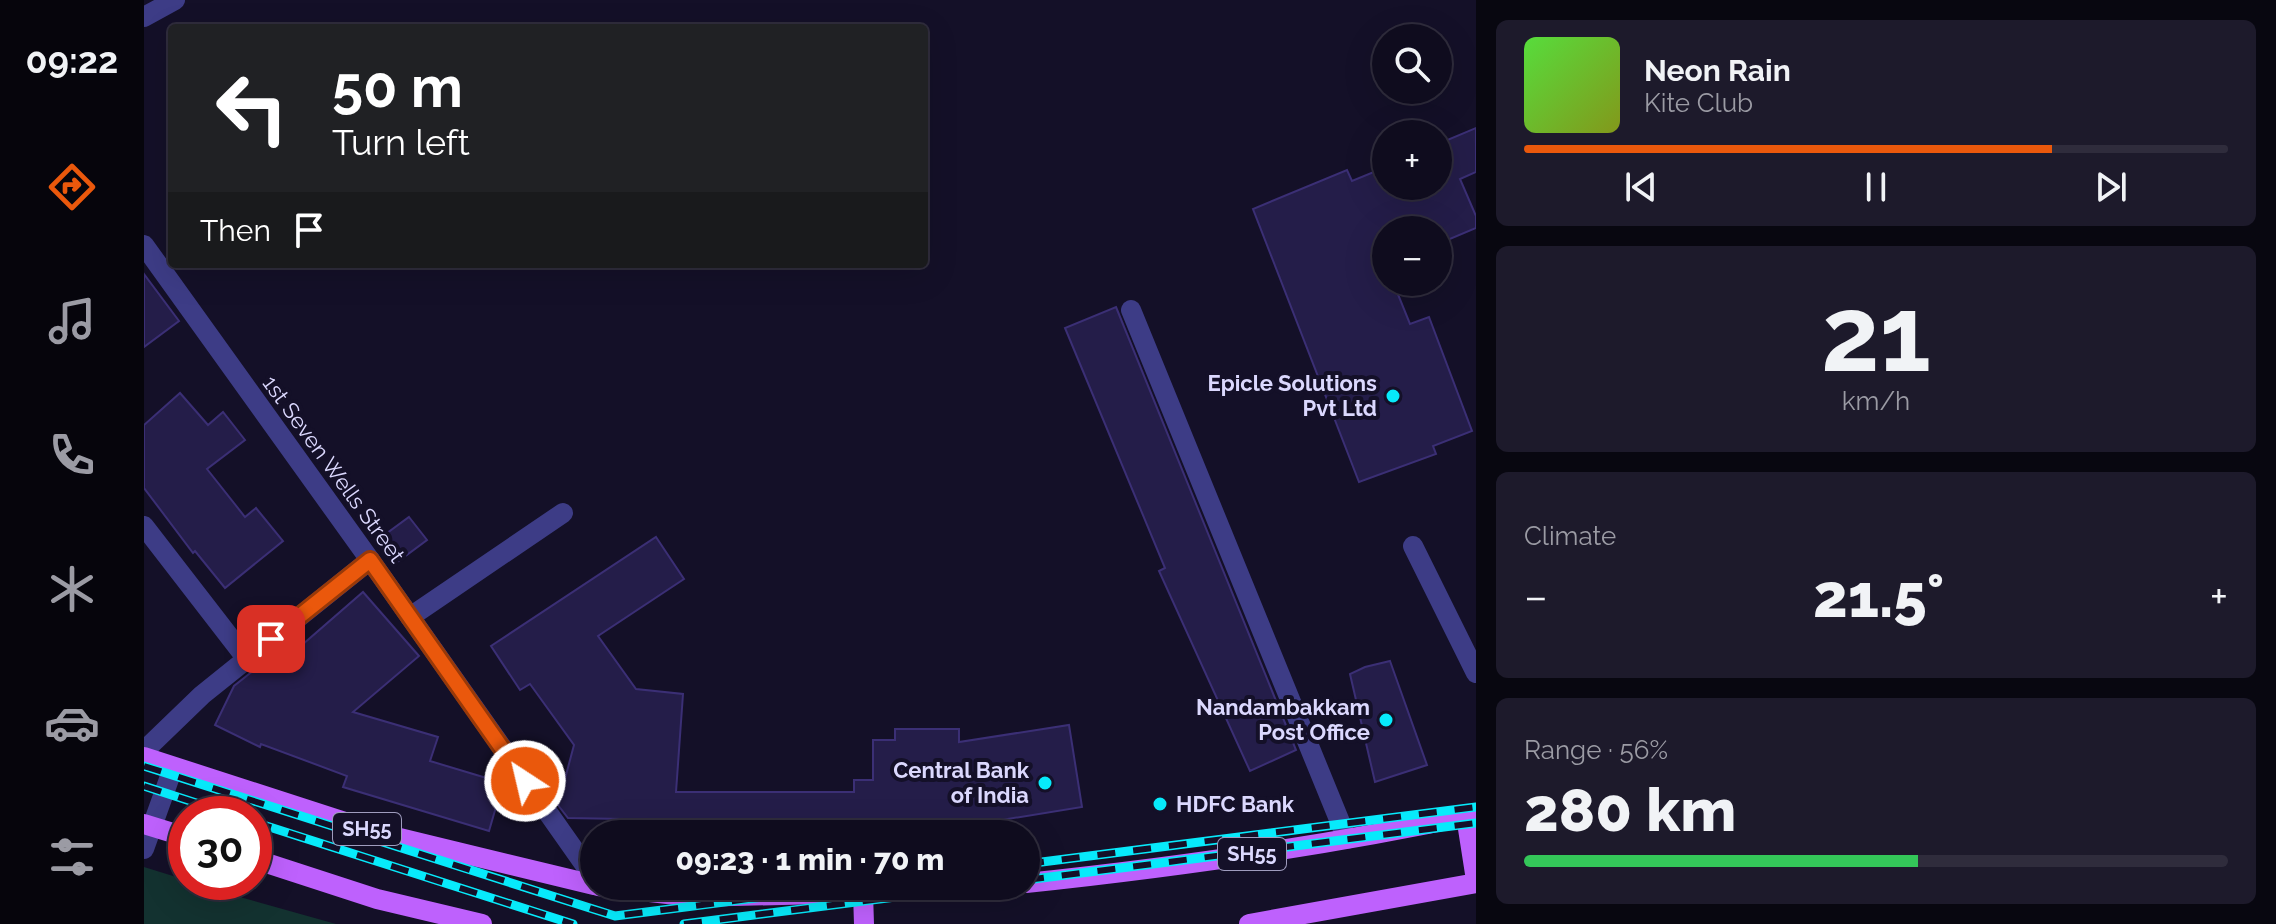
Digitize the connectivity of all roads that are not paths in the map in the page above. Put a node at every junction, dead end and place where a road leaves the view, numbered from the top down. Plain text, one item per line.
1 (175, 0) edge
2 (144, 17) edge
3 (144, 245) edge
4 (1131, 310) dead end
5 (563, 513) dead end
6 (144, 526) edge
7 (1413, 546) dead end
8 (370, 560) junction
9 (410, 617) junction
10 (246, 658) junction
11 (1476, 673) edge
12 (144, 754) edge
13 (173, 768) junction
14 (1471, 815) edge
15 (148, 825) edge
16 (168, 831) edge
17 (1347, 839) junction
18 (144, 849) edge
19 (580, 858) edge
20 (272, 865) edge
21 (580, 882) edge
22 (1040, 882) edge
23 (1476, 882) edge
24 (863, 900) edge
25 (482, 924) edge
26 (864, 924) edge
27 (1249, 924) edge

1 - 2 street
3 - 8 street, 1st Seven Wells Street
4 - 17 street
5 - 9 street
6 - 10 street
7 - 11 street
8 - 9 street, 1st Seven Wells Street
8 - 10 street
9 - 19 street, 1st Seven Wells Street
10 - 12 street
12 - 13 main road, SH55
13 - 15 street
13 - 21 main road, SH55
14 - 17 main road, SH55
14 - 23 main road
15 - 16 main road
15 - 18 street
17 - 22 main road, SH55
20 - 25 main road
23 - 27 main road
24 - 26 main road

